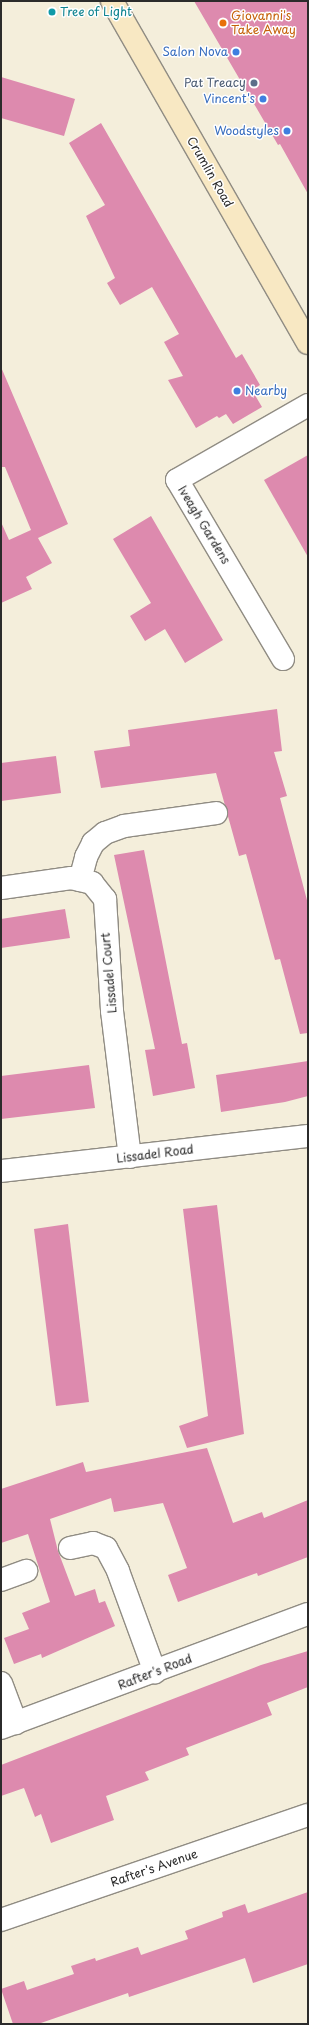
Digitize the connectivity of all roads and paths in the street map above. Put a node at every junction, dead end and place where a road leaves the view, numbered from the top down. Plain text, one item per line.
1 (112, 1) edge
2 (308, 343) edge
3 (308, 405) edge
4 (283, 659) dead end
5 (216, 813) dead end
6 (80, 880) junction
7 (1, 888) edge
8 (308, 1136) edge
9 (130, 1158) junction
10 (1, 1171) edge
11 (70, 1548) dead end
12 (26, 1571) dead end
13 (1, 1580) edge
14 (308, 1614) edge
15 (155, 1672) junction
16 (1, 1683) edge
17 (8, 1726) edge
18 (308, 1815) edge
19 (1, 1920) edge

1 - 2 main road, Crumlin Road
3 - 4 street, Iveagh Gardens
5 - 6 street
6 - 7 street, Lissadel Court
6 - 9 street, Lissadel Court
8 - 9 street, Lissadel Road
9 - 10 street, Lissadel Road
11 - 15 street
12 - 13 street
14 - 15 street, Rafter's Road
15 - 17 street, Rafter's Road
16 - 17 street
18 - 19 street, Rafter's Avenue

